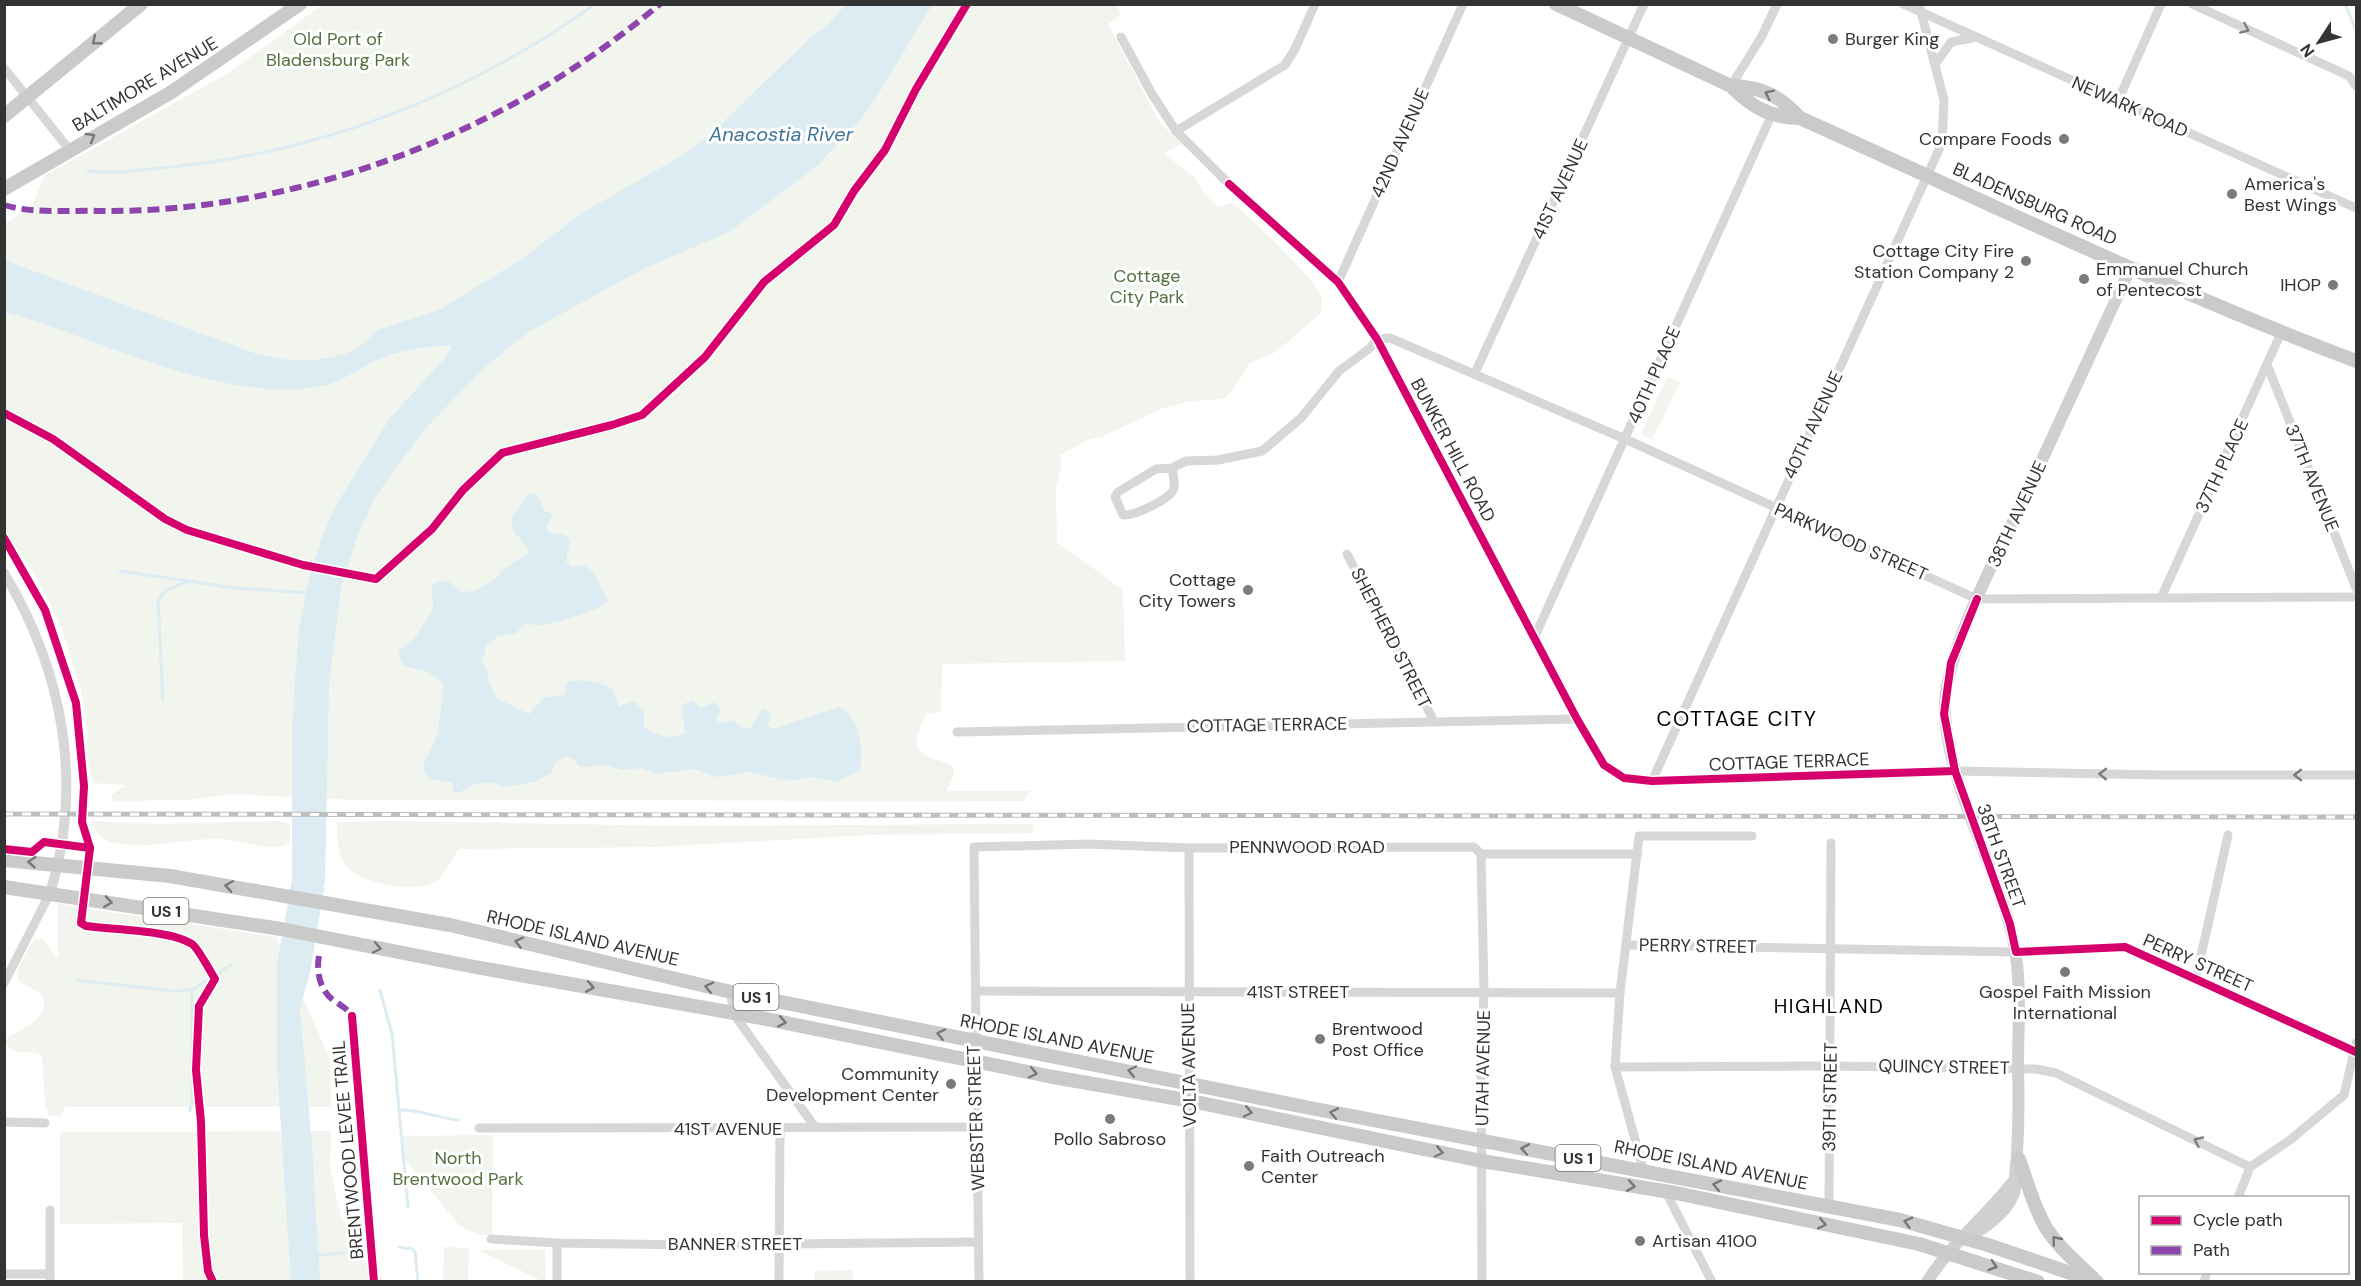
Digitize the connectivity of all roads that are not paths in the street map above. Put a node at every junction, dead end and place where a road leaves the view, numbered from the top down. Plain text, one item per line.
1 (141, 4) edge
2 (300, 4) edge
3 (1315, 4) edge
4 (1462, 4) edge
5 (1557, 4) edge
6 (1644, 4) edge
7 (1777, 4) edge
8 (1903, 4) edge
9 (2161, 4) edge
10 (2192, 4) edge
11 (1920, 9) edge
12 (1121, 37) dead end
13 (1628, 37) junction
14 (1976, 38) junction
15 (1936, 63) junction
16 (4, 68) edge
17 (1731, 86) junction
18 (2356, 86) edge
19 (28, 97) junction
20 (2118, 101) junction
21 (1772, 114) junction
22 (4, 116) edge
23 (1800, 118) junction
24 (1176, 131) junction
25 (69, 149) junction
26 (1928, 175) junction
27 (4, 189) edge
28 (2356, 208) edge
29 (2132, 267) junction
30 (1338, 282) junction
31 (2281, 333) junction
32 (1377, 339) junction
33 (2356, 361) edge
34 (2268, 367) junction
35 (1476, 373) junction
36 (1625, 439) junction
37 (1172, 468) junction
38 (1775, 507) junction
39 (1347, 554) dead end
40 (4, 573) edge
41 (2356, 588) edge
42 (2356, 597) edge
43 (2161, 598) junction
44 (1977, 599) junction
45 (1535, 636) junction
46 (1576, 718) junction
47 (1434, 721) junction
48 (957, 732) dead end
49 (1955, 771) junction
50 (2356, 775) edge
51 (1624, 778) joint
52 (1652, 781) junction
53 (2228, 835) dead end
54 (1752, 836) dead end
55 (1831, 843) dead end
56 (974, 847) joint
57 (1189, 848) junction
58 (1481, 854) junction
59 (1638, 854) junction
60 (4, 860) edge
61 (59, 864) junction
62 (4, 887) edge
63 (50, 893) junction
64 (1628, 945) junction
65 (1832, 947) junction
66 (2016, 952) junction
67 (2196, 978) junction
68 (4, 983) edge
69 (975, 991) junction
70 (1484, 991) junction
71 (731, 992) junction
72 (1188, 992) junction
73 (1620, 993) junction
74 (733, 1013) junction
75 (974, 1040) junction
76 (2356, 1049) edge
77 (976, 1060) junction
78 (1830, 1066) junction
79 (1615, 1067) junction
80 (2018, 1067) junction
81 (1189, 1084) junction
82 (2356, 1088) edge
83 (2344, 1095) junction
84 (1191, 1101) junction
85 (4, 1122) edge
86 (45, 1123) dead end
87 (815, 1127) junction
88 (978, 1127) junction
89 (479, 1128) dead end
90 (780, 1129) junction
91 (1482, 1141) junction
92 (2019, 1160) junction
93 (1482, 1161) junction
94 (2250, 1167) junction
95 (1644, 1172) junction
96 (1666, 1192) junction
97 (2238, 1196) edge
98 (1829, 1206) junction
99 (51, 1210) dead end
100 (1965, 1238) junction
101 (491, 1239) dead end
102 (978, 1242) junction
103 (557, 1243) junction
104 (779, 1245) junction
105 (1948, 1252) junction
106 (4, 1274) edge
107 (50, 1278) edge
108 (557, 1281) edge
109 (779, 1281) edge
110 (979, 1281) edge
111 (1190, 1281) edge
112 (1482, 1281) edge
113 (1712, 1281) edge
114 (1927, 1281) edge
115 (2038, 1281) edge
116 (2097, 1281) edge

1 -> 19 main road
25 -> 2 main road, BALTIMORE AVENUE
3 - 24 street
4 - 30 street, 42ND AVENUE
5 - 13 main road, BLADENSBURG ROAD
6 - 13 street, 41ST AVENUE
7 - 17 street
8 - 11 street, NEWARK ROAD
9 - 20 street
10 -> 18 street
11 - 14 street, NEWARK ROAD
11 - 15 street, 40TH AVENUE
12 - 24 street, BUNKER HILL ROAD
13 - 17 main road, BLADENSBURG ROAD
13 - 35 street, 41ST AVENUE
14 - 15 street
14 - 20 street, NEWARK ROAD
15 - 26 street, 40TH AVENUE
16 - 19 street
17 - 21 main road, BLADENSBURG ROAD
23 -> 17 main road, BLADENSBURG ROAD
19 - 22 main road
19 - 25 street
20 - 28 street, NEWARK ROAD
21 - 23 main road, BLADENSBURG ROAD
21 - 36 street, 40TH PLACE
23 - 26 main road, BLADENSBURG ROAD
24 - 30 street, BUNKER HILL ROAD
25 - 27 main road, BALTIMORE AVENUE
26 - 29 main road, BLADENSBURG ROAD
26 - 38 street, 40TH AVENUE
29 - 31 main road, BLADENSBURG ROAD
29 - 44 main road, 38TH AVENUE
30 - 32 street, BUNKER HILL ROAD
31 - 33 main road, BLADENSBURG ROAD
31 - 34 street, 37TH PLACE
32 - 35 street, PARKWOOD STREET
32 - 37 street
32 - 45 street, BUNKER HILL ROAD
34 - 41 street, 37TH AVENUE
34 - 43 street, 37TH PLACE
35 - 36 street, PARKWOOD STREET
36 - 38 street, PARKWOOD STREET
36 - 45 street, 40TH PLACE
37 - 37 street
38 - 44 street, PARKWOOD STREET
38 - 52 street, 40TH AVENUE
39 - 47 street, SHEPHERD STREET
40 - 61 street
42 - 43 street, PARKWOOD STREET
43 - 44 street, PARKWOOD STREET
44 - 49 main road, 38TH AVENUE
45 - 46 street, BUNKER HILL ROAD
46 - 47 street, COTTAGE TERRACE
46 - 51 street, BUNKER HILL ROAD
47 - 48 street, COTTAGE TERRACE
50 -> 49 street, COTTAGE TERRACE
49 - 52 street, COTTAGE TERRACE
49 - 66 main road, 38TH STREET
51 - 52 street, COTTAGE TERRACE
53 - 67 street
54 - 59 street
55 - 65 street, 39TH STREET
56 - 57 street, PENNWOOD ROAD
56 - 69 street, WEBSTER STREET
57 - 58 street, PENNWOOD ROAD
57 - 72 street, VOLTA AVENUE
58 - 59 street, PENNWOOD ROAD
58 - 70 street, UTAH AVENUE
59 - 64 street
61 -> 60 main road, RHODE ISLAND AVENUE / US 1
61 - 63 street
71 -> 61 main road, RHODE ISLAND AVENUE / US 1
62 - 63 main road, RHODE ISLAND AVENUE / US 1
63 - 68 street
63 -> 74 main road, RHODE ISLAND AVENUE / US 1
64 - 65 street, PERRY STREET
64 - 73 street
65 - 66 street, PERRY STREET
65 - 78 street, 39TH STREET
66 - 67 street, PERRY STREET
66 - 80 main road, 38TH STREET
67 - 76 street, PERRY STREET
69 - 72 street, 41ST STREET
69 - 75 street, WEBSTER STREET
70 - 72 street, 41ST STREET
70 - 73 street, 41ST STREET
70 - 91 street, UTAH AVENUE
71 - 74 street
75 -> 71 main road, RHODE ISLAND AVENUE / US 1
72 - 81 street, VOLTA AVENUE
73 - 79 street
74 -> 77 main road, RHODE ISLAND AVENUE / US 1
74 - 87 street
75 - 77 street, WEBSTER STREET
81 -> 75 main road, RHODE ISLAND AVENUE / US 1
76 - 83 street
77 -> 84 main road, RHODE ISLAND AVENUE / US 1
77 - 88 street, WEBSTER STREET
78 - 79 street, QUINCY STREET
78 - 80 street, QUINCY STREET
78 - 98 street, 39TH STREET
79 - 95 street
80 - 92 main road, 38TH STREET
94 -> 80 street, QUINCY STREET
81 - 84 street, VOLTA AVENUE
91 -> 81 main road, RHODE ISLAND AVENUE / US 1
82 - 83 street
83 - 94 street
84 -> 93 main road, RHODE ISLAND AVENUE / US 1
84 - 111 street, VOLTA AVENUE
85 - 86 street
87 - 88 street, 41ST AVENUE
87 - 90 street, 41ST AVENUE
88 - 102 street, WEBSTER STREET
89 - 90 street, 41ST AVENUE
90 - 104 street
91 - 93 street, UTAH AVENUE
95 -> 91 main road, RHODE ISLAND AVENUE / US 1
92 - 100 main road, 38TH STREET
116 -> 92 main road
93 -> 96 main road, RHODE ISLAND AVENUE / US 1
93 - 112 street, UTAH AVENUE
94 - 97 street
98 -> 95 main road, RHODE ISLAND AVENUE / US 1
96 -> 105 main road, RHODE ISLAND AVENUE / US 1
96 - 113 street
100 -> 98 main road, RHODE ISLAND AVENUE / US 1
99 - 107 street
100 - 105 main road, 38TH STREET
100 - 116 main road, RHODE ISLAND AVENUE / US 1
101 - 103 street, BANNER STREET
102 - 104 street, BANNER STREET
102 - 110 street, WEBSTER STREET
103 - 104 street, BANNER STREET
103 - 108 street
104 - 109 street
105 - 114 main road, 38TH STREET
105 -> 115 main road, RHODE ISLAND AVENUE / US 1
106 - 107 street

